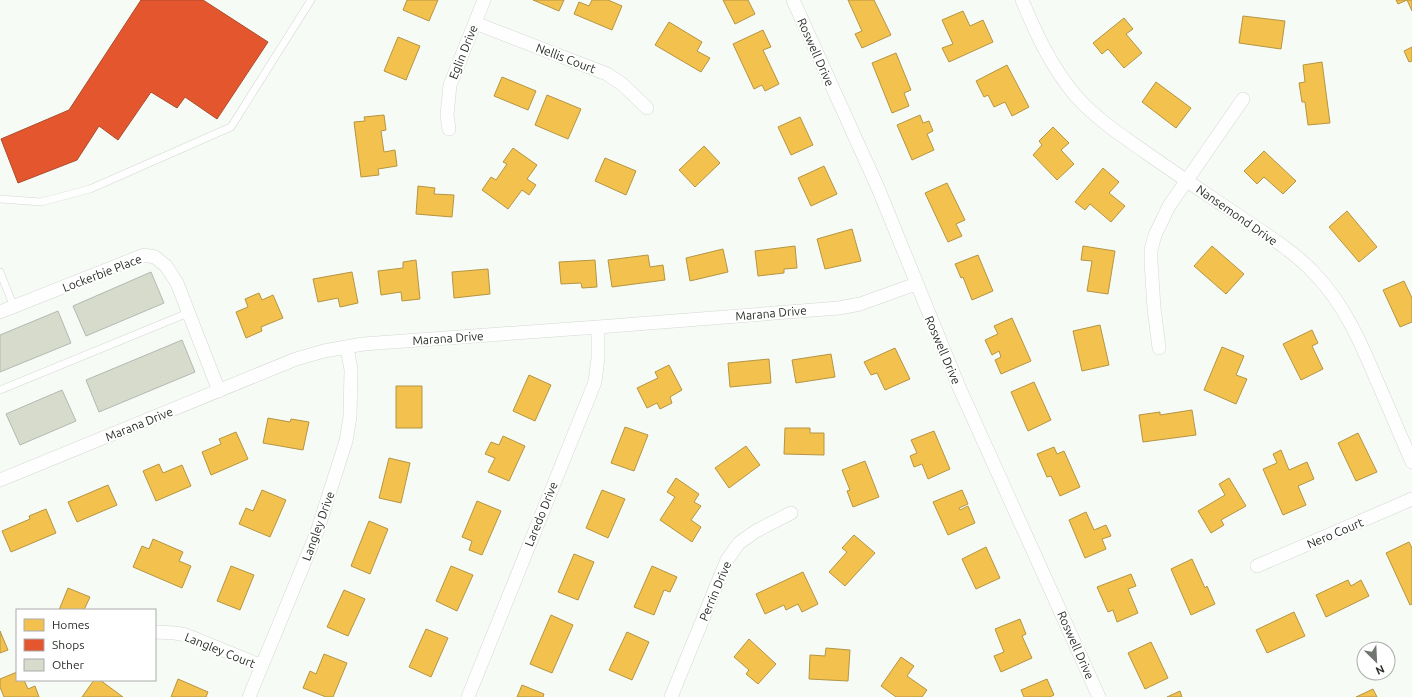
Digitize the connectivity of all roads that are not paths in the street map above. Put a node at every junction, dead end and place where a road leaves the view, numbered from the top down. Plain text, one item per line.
1 (311, 0) edge
2 (484, 0) edge
3 (793, 0) edge
4 (1022, 0) edge
5 (475, 23) junction
6 (1242, 99) dead end
7 (647, 108) dead end
8 (449, 129) dead end
9 (1186, 180) junction
10 (0, 199) edge
11 (0, 272) edge
12 (916, 284) junction
13 (14, 307) junction
14 (0, 312) edge
15 (188, 313) junction
16 (598, 328) junction
17 (347, 347) junction
18 (1159, 348) dead end
19 (0, 390) edge
20 (219, 391) junction
21 (1412, 462) edge
22 (0, 480) edge
23 (1412, 500) edge
24 (791, 513) dead end
25 (1257, 566) dead end
26 (156, 632) edge
27 (262, 666) junction
28 (249, 697) edge
29 (468, 697) edge
30 (671, 697) edge
31 (1099, 697) edge

1 - 10 lane
2 - 5 street, Eglin Drive
3 - 12 street, Roswell Drive
4 - 9 street, Nansemond Drive
5 - 7 street, Nellis Court
5 - 8 street, Eglin Drive
6 - 9 street
9 - 18 street
9 - 21 street, Nansemond Drive
11 - 13 lane
12 - 16 street, Marana Drive
12 - 31 street, Roswell Drive
13 - 14 street, Lockerbie Place
13 - 15 street, Lockerbie Place
15 - 19 lane
15 - 20 street, Lockerbie Place
16 - 17 street, Marana Drive
16 - 29 street, Laredo Drive
17 - 20 street, Marana Drive
17 - 27 street, Langley Drive
20 - 22 street, Marana Drive
23 - 25 street, Nero Court
24 - 30 street, Perrin Drive
26 - 27 street, Langley Court
27 - 28 street, Langley Drive

